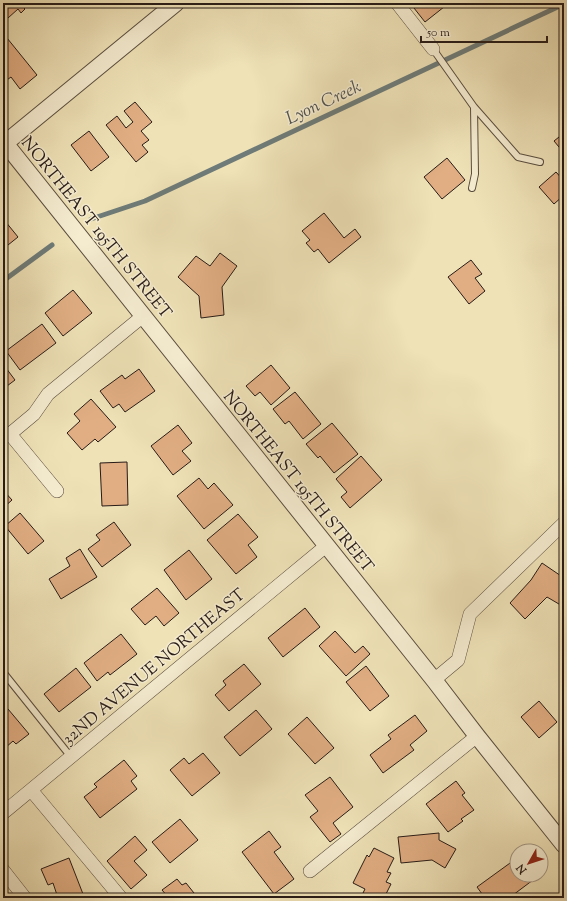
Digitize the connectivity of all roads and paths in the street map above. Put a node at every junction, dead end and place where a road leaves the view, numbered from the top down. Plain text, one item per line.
1 (176, 3) edge
2 (397, 3) edge
3 (433, 49) joint
4 (474, 107) junction
5 (4, 143) edge
6 (540, 162) dead end
7 (472, 188) dead end
8 (143, 316) junction
9 (57, 491) dead end
10 (564, 523) edge
11 (326, 546) junction
12 (3, 672) edge
13 (434, 680) junction
14 (477, 736) junction
15 (71, 757) junction
16 (31, 790) junction
17 (3, 813) edge
18 (564, 845) edge
19 (3, 870) edge
20 (310, 871) dead end
21 (25, 898) edge
22 (121, 898) edge

1 - 5 street
2 - 3 street
3 - 4 lane
4 - 6 lane
4 - 7 lane
5 - 8 street, NORTHEAST 195TH STREET
8 - 9 street
8 - 11 street, NORTHEAST 195TH STREET
10 - 13 street
11 - 13 street, NORTHEAST 195TH STREET
11 - 15 street, 32ND AVENUE NORTHEAST
12 - 15 lane
13 - 14 street, NORTHEAST 195TH STREET
14 - 18 street, NORTHEAST 195TH STREET
14 - 20 street
15 - 16 street, 32ND AVENUE NORTHEAST
16 - 17 street, 32ND AVENUE NORTHEAST
16 - 22 street
19 - 21 street

